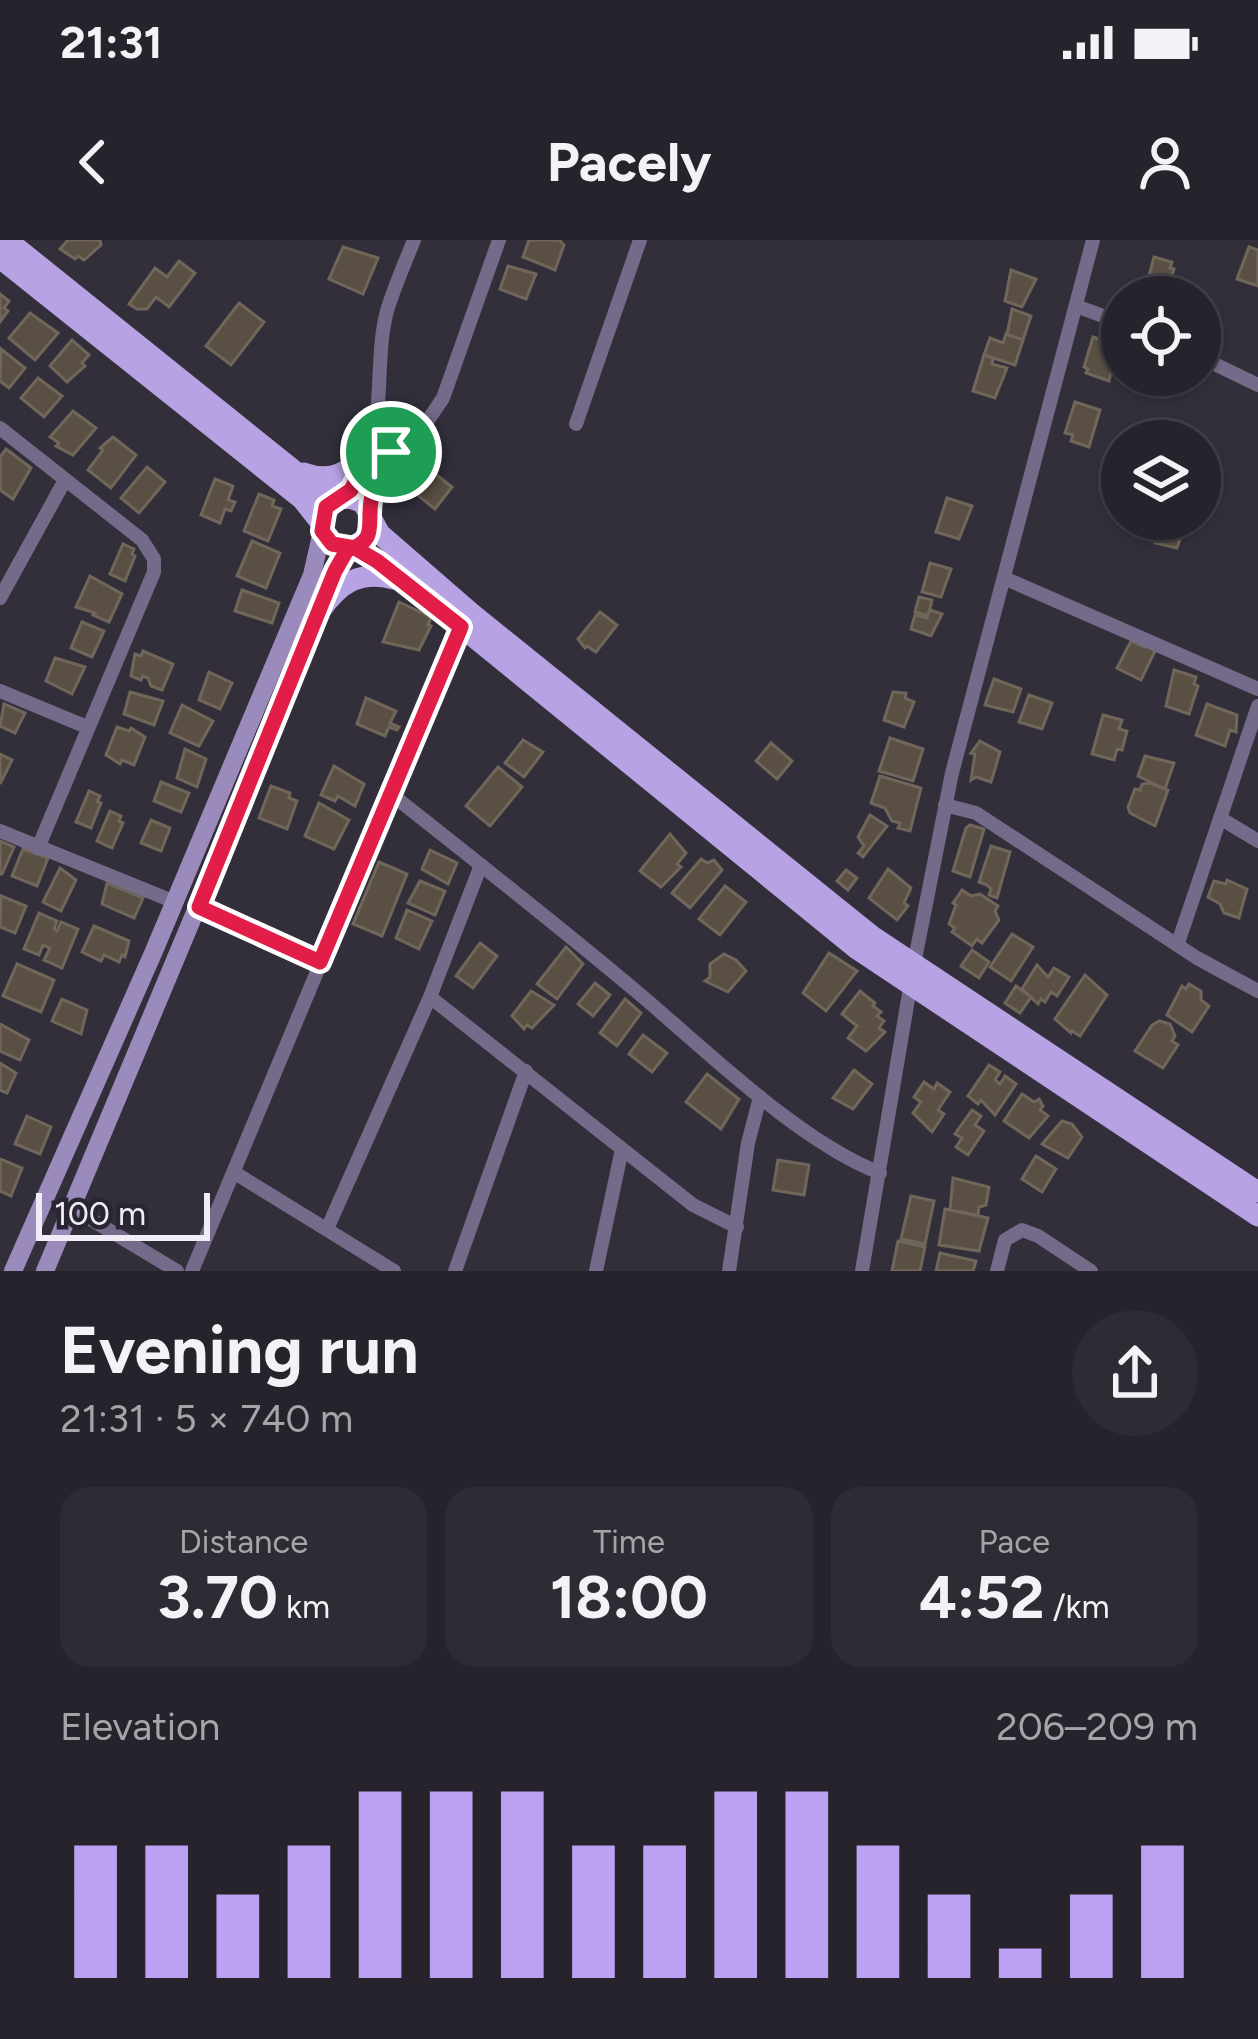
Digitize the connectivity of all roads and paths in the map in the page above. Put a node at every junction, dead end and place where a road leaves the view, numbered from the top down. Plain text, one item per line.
1 (7, 240) edge
2 (414, 240) edge
3 (499, 240) edge
4 (640, 240) edge
5 (1094, 240) edge
6 (0, 258) edge
7 (1076, 306) junction
8 (1101, 315) edge
9 (1221, 368) edge
10 (1258, 386) edge
11 (576, 424) dead end
12 (0, 428) edge
13 (382, 448) junction
14 (290, 467) junction
15 (65, 480) junction
16 (339, 499) junction
17 (372, 520) junction
18 (321, 527) junction
19 (351, 549) junction
20 (1004, 578) junction
21 (407, 584) junction
22 (0, 598) edge
23 (320, 611) junction
24 (461, 627) junction
25 (1258, 688) edge
26 (0, 691) edge
27 (1258, 706) edge
28 (87, 727) junction
29 (391, 794) junction
30 (945, 805) junction
31 (1220, 818) junction
32 (0, 832) edge
33 (1258, 841) edge
34 (38, 848) junction
35 (481, 865) junction
36 (175, 902) junction
37 (199, 907) junction
38 (1178, 943) junction
39 (320, 962) junction
40 (913, 975) junction
41 (1258, 991) edge
42 (430, 997) junction
43 (526, 1071) junction
44 (760, 1096) junction
45 (1135, 1122) junction
46 (622, 1149) junction
47 (235, 1173) junction
48 (880, 1173) junction
49 (1258, 1192) edge
50 (72, 1208) junction
51 (1258, 1216) edge
52 (328, 1227) junction
53 (737, 1227) junction
54 (13, 1271) edge
55 (46, 1271) edge
56 (177, 1271) edge
57 (192, 1271) edge
58 (394, 1271) edge
59 (455, 1271) edge
60 (596, 1271) edge
61 (729, 1271) edge
62 (862, 1271) edge
63 (997, 1271) edge
64 (1091, 1271) edge

1 - 14 main road
2 - 13 street
3 - 13 street
4 - 11 street
5 - 7 street
6 - 18 main road
7 - 8 street
7 - 20 street
9 - 10 street
12 - 15 street
13 - 14 main road
13 - 16 street
13 - 17 street
14 - 16 main road
15 - 22 street
15 - 28 street
16 - 17 main road
16 - 18 main road
17 - 19 main road
17 - 40 main road
18 - 19 main road
18 - 36 main road
19 - 21 main road
19 - 23 main road
20 - 25 street
20 - 30 street
21 - 23 main road
21 - 24 main road
23 - 37 main road
24 - 29 street
24 - 40 main road
26 - 28 street
27 - 31 street
28 - 34 street
29 - 35 street
29 - 39 street
30 - 38 street
30 - 40 street
31 - 33 street
31 - 38 street
32 - 34 street
34 - 36 street
35 - 42 street
35 - 44 street
36 - 54 main road
37 - 39 street
37 - 50 main road
38 - 41 street
39 - 47 street
40 - 45 main road
40 - 48 street
42 - 43 street
42 - 52 street
43 - 46 street
43 - 59 street
44 - 48 street
44 - 53 street
45 - 49 main road
45 - 51 main road
46 - 53 street
46 - 60 street
47 - 52 street
47 - 57 street
48 - 62 street
50 - 55 main road
50 - 56 street
52 - 58 street
53 - 61 street
63 - 64 street

